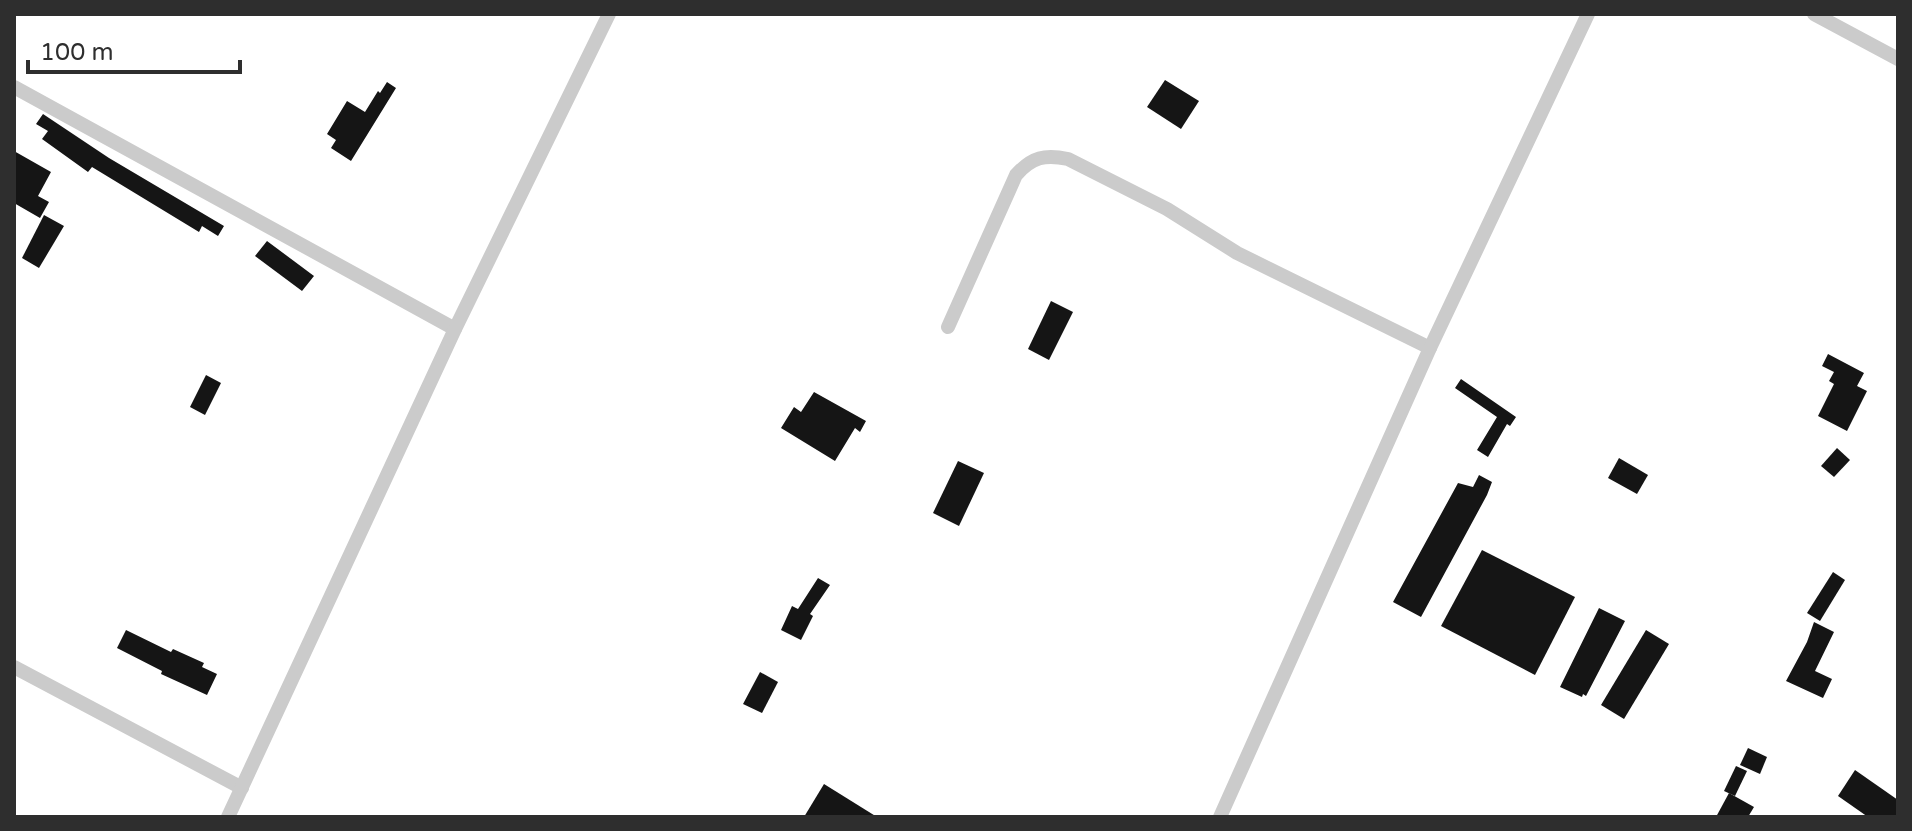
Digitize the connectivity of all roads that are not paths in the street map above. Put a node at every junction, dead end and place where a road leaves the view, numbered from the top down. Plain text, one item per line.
1 (609, 14) edge
2 (1588, 14) edge
3 (1814, 14) edge
4 (1898, 59) edge
5 (14, 87) edge
6 (948, 327) dead end
7 (455, 329) junction
8 (1430, 348) junction
9 (14, 667) edge
10 (242, 788) junction
11 (228, 817) edge
12 (1220, 817) edge

1 - 7 street
2 - 8 street
3 - 4 street
5 - 7 street
6 - 8 street
7 - 10 street
8 - 12 street
9 - 10 street
10 - 11 street

